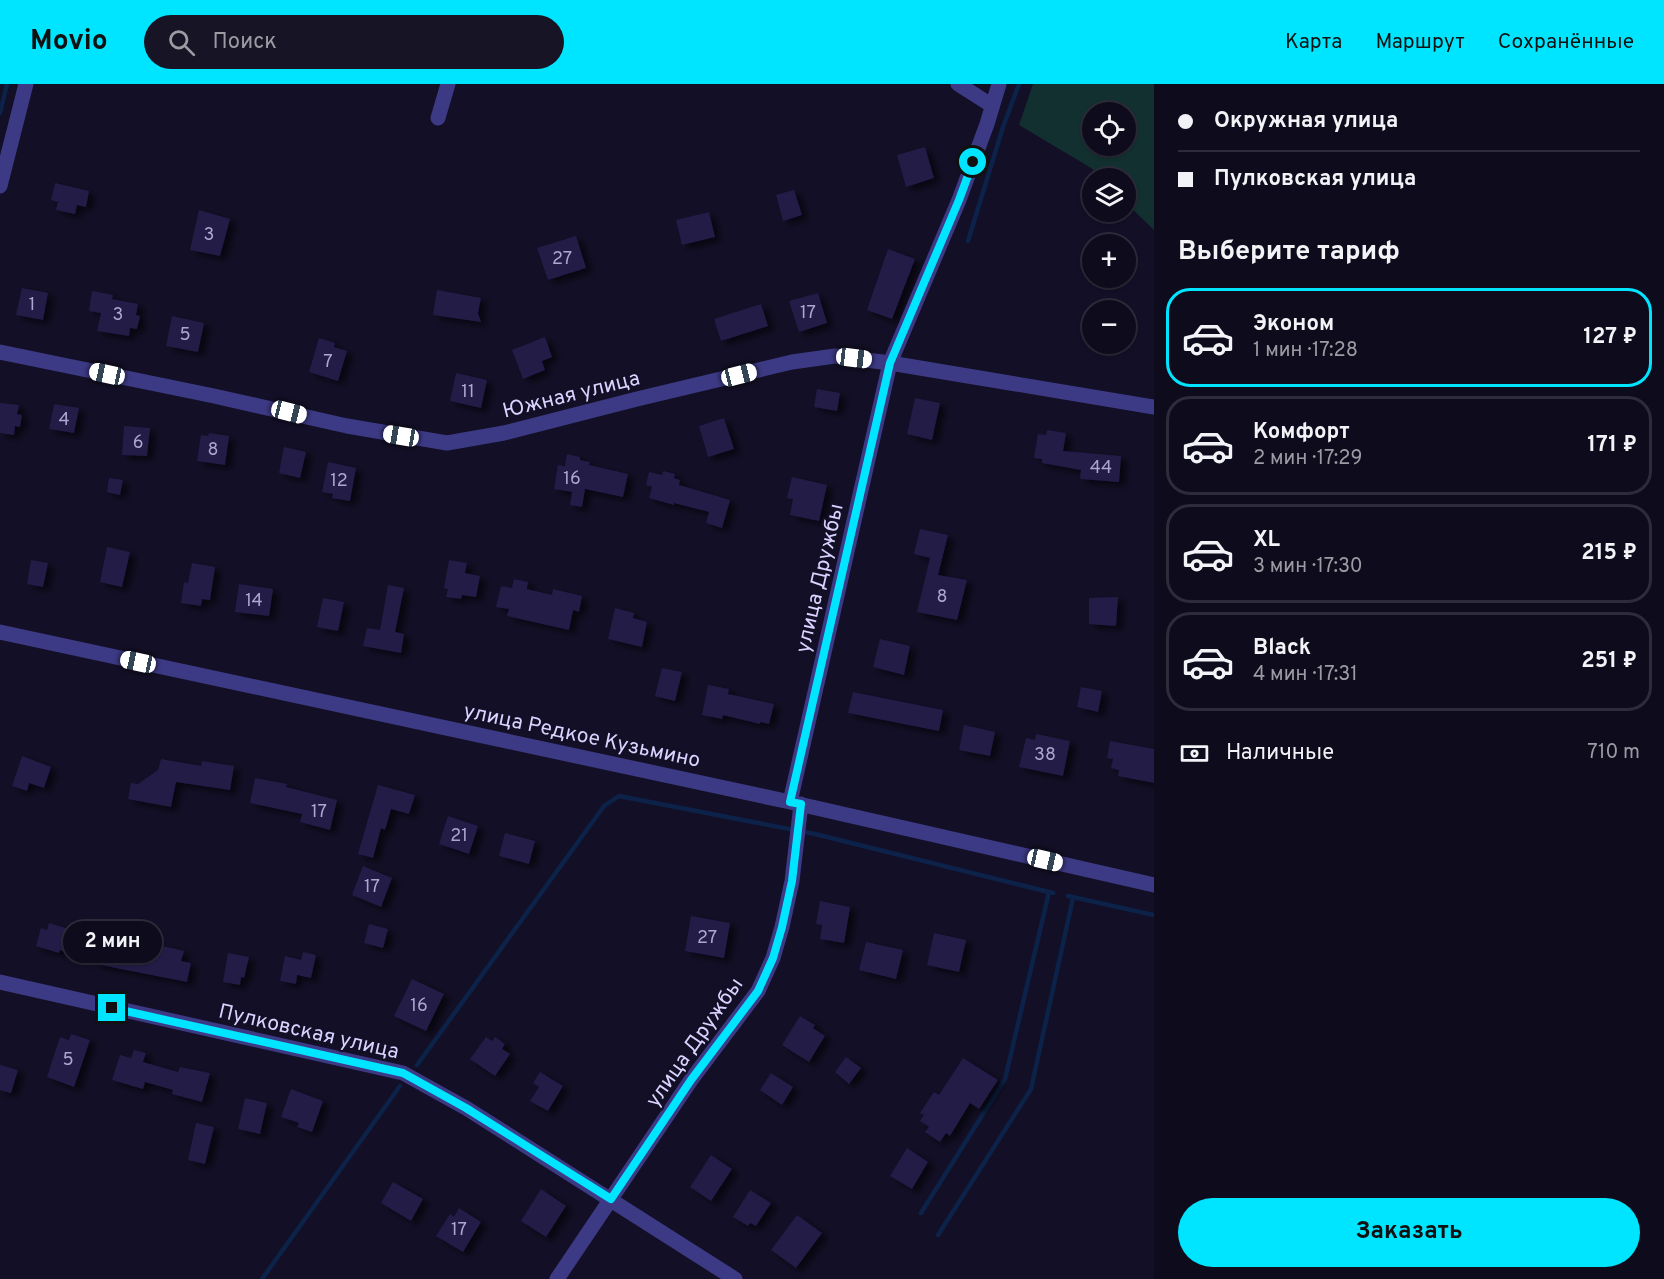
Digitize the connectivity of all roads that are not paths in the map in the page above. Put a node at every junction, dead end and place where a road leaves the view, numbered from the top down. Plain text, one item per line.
1 (26, 84) edge
2 (448, 84) edge
3 (958, 84) edge
4 (999, 84) edge
5 (992, 105) junction
6 (438, 118) dead end
7 (0, 186) edge
8 (0, 352) edge
9 (890, 363) junction
10 (1154, 407) edge
11 (0, 632) edge
12 (796, 803) junction
13 (1154, 885) edge
14 (0, 982) edge
15 (611, 1199) junction
16 (557, 1279) edge
17 (735, 1279) edge

1 - 7 street
2 - 6 street
3 - 5 street
4 - 5 street, улица Дружбы
5 - 9 street, улица Дружбы
8 - 9 street, Южная улица
9 - 10 street, Южная улица
9 - 12 street, улица Дружбы
11 - 12 street, улица Редкое Кузьмино
12 - 13 street, улица Редкое Кузьмино
12 - 15 street, улица Дружбы
14 - 15 street, Пулковская улица
15 - 16 street, улица Дружбы
15 - 17 street, Пулковская улица

